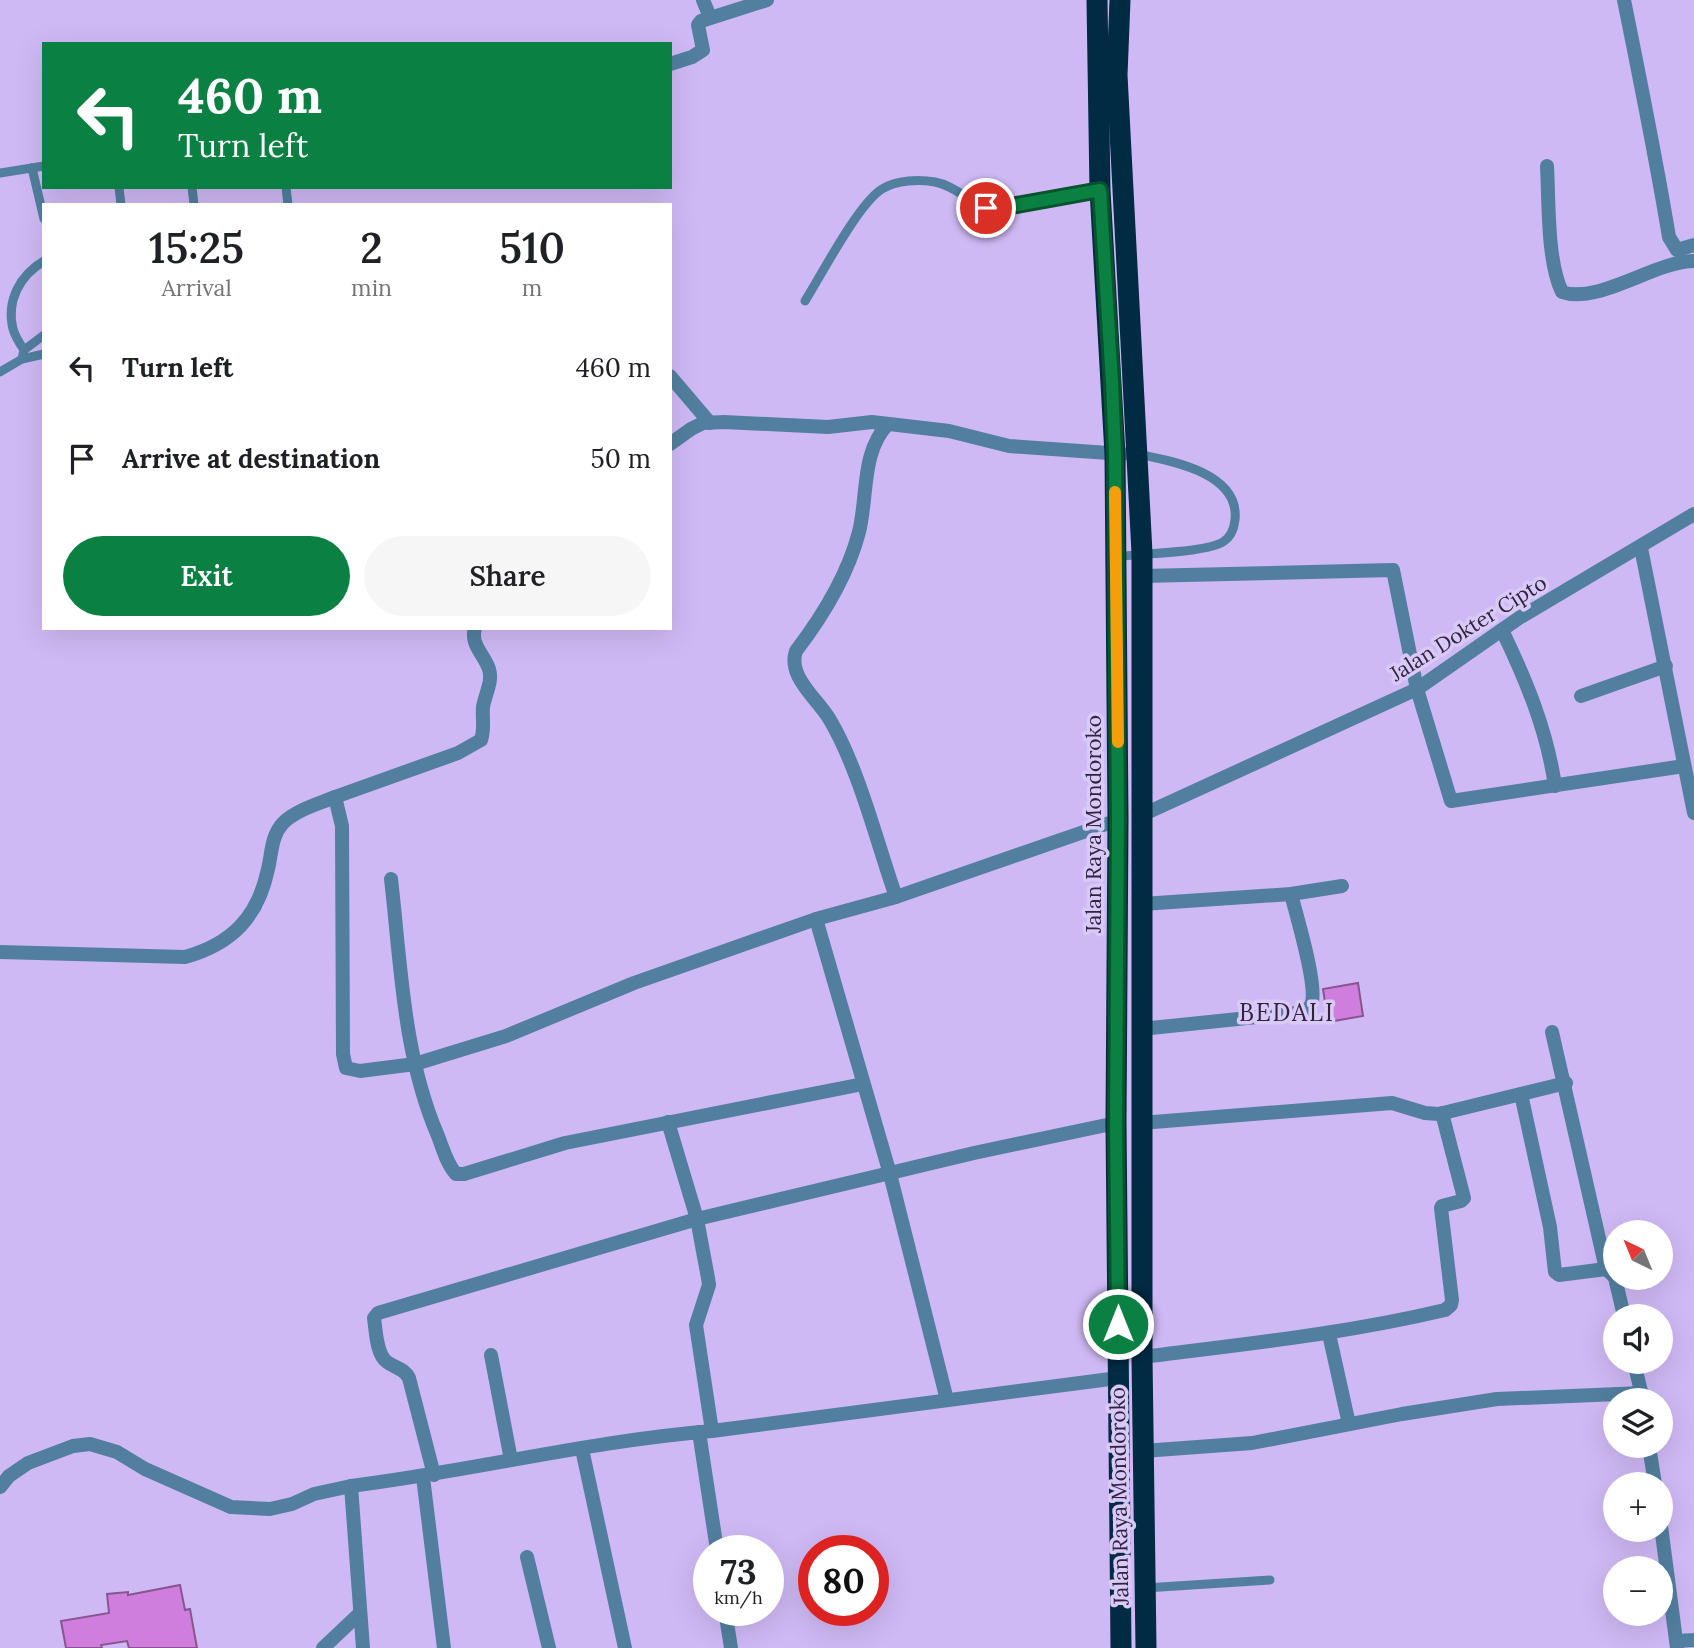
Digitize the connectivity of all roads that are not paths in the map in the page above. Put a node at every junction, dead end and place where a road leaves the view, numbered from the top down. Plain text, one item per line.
1 (703, 0) edge
2 (767, 0) edge
3 (1097, 0) edge
4 (1120, 0) edge
5 (1624, 0) edge
6 (710, 17) junction
7 (672, 63) edge
8 (42, 166) edge
9 (1547, 166) dead end
10 (32, 168) junction
11 (0, 173) edge
12 (1122, 189) junction
13 (1100, 190) junction
14 (42, 210) edge
15 (1694, 245) edge
16 (1694, 261) edge
17 (42, 262) edge
18 (805, 301) dead end
19 (42, 337) edge
20 (42, 354) edge
21 (23, 355) junction
22 (0, 372) edge
23 (672, 378) edge
24 (717, 422) junction
25 (888, 424) junction
26 (672, 443) edge
27 (1115, 454) junction
28 (1138, 454) junction
29 (1694, 514) edge
30 (1641, 548) junction
31 (1142, 553) junction
32 (1116, 557) junction
33 (1142, 576) junction
34 (475, 630) edge
35 (1502, 630) junction
36 (1666, 666) junction
37 (1417, 689) junction
38 (1581, 696) dead end
39 (1684, 766) junction
40 (1555, 786) junction
41 (335, 797) junction
42 (1694, 813) edge
43 (1142, 815) junction
44 (1118, 820) junction
45 (391, 879) dead end
46 (1342, 886) dead end
47 (1291, 894) junction
48 (896, 897) junction
49 (1142, 905) junction
50 (816, 919) junction
51 (0, 952) edge
52 (1141, 1030) junction
53 (1552, 1032) dead end
54 (414, 1061) junction
55 (1566, 1083) junction
56 (863, 1084) junction
57 (1521, 1094) junction
58 (1442, 1113) junction
59 (668, 1122) junction
60 (1116, 1123) junction
61 (1142, 1123) junction
62 (890, 1174) junction
63 (697, 1219) junction
64 (1603, 1237) edge
65 (1603, 1275) edge
66 (1117, 1297) junction
67 (1142, 1297) junction
68 (1329, 1334) junction
69 (491, 1355) dead end
70 (1142, 1357) junction
71 (1118, 1378) junction
72 (1603, 1398) edge
73 (947, 1400) junction
74 (1349, 1424) junction
75 (705, 1431) junction
76 (582, 1448) junction
77 (1143, 1451) junction
78 (511, 1460) junction
79 (428, 1476) junction
80 (3, 1478) edge
81 (351, 1486) junction
82 (715, 1535) edge
83 (1663, 1542) edge
84 (527, 1557) dead end
85 (1270, 1580) dead end
86 (1146, 1588) junction
87 (359, 1614) junction
88 (728, 1626) edge
89 (1694, 1640) edge
90 (1677, 1644) edge
91 (323, 1648) edge
92 (363, 1648) edge
93 (443, 1648) edge
94 (549, 1648) edge
95 (625, 1648) edge
96 (731, 1648) edge
97 (1121, 1648) edge
98 (1146, 1648) edge

1 - 6 street
2 - 6 street
3 - 13 highway, Jalan Raya Mondoroko
4 - 12 highway, Jalan Raya Mondoroko
5 - 15 street
6 - 7 street
8 - 10 lane
9 - 16 street
10 - 11 lane
10 - 14 lane
12 - 13 lane
12 - 28 highway, Jalan Raya Mondoroko
13 - 18 lane
13 - 27 highway, Jalan Raya Mondoroko
17 - 21 lane
19 - 21 lane
20 - 21 lane
21 - 22 lane
23 - 24 street
24 - 25 street
24 - 26 street
25 - 27 street
25 - 48 street
27 - 28 street
27 - 32 highway, Jalan Raya Mondoroko
28 - 31 highway, Jalan Raya Mondoroko
28 - 31 lane
29 - 30 street, Jalan Dokter Cipto
30 - 35 street, Jalan Dokter Cipto
30 - 36 street
31 - 32 lane
31 - 33 highway, Jalan Raya Mondoroko
32 - 44 highway, Jalan Raya Mondoroko
33 - 37 street
33 - 43 highway, Jalan Raya Mondoroko
34 - 41 street
35 - 37 street, Jalan Dokter Cipto
35 - 40 street
36 - 38 street
36 - 39 street
37 - 40 street
37 - 43 street, Jalan Dokter Cipto
39 - 40 street
39 - 42 street
41 - 51 street
41 - 54 street
43 - 49 highway, Jalan Raya Mondoroko
44 - 48 street
44 - 60 highway, Jalan Raya Mondoroko
45 - 54 street
46 - 47 street
47 - 49 street
47 - 52 street
48 - 50 street
49 - 52 highway, Jalan Raya Mondoroko
50 - 54 street
50 - 56 street
52 - 61 highway, Jalan Raya Mondoroko
53 - 55 street
54 - 59 street
55 - 57 street
55 - 64 street
56 - 59 street
56 - 62 street
57 - 58 street
57 - 65 street
58 - 61 street
58 - 68 street
59 - 63 street
60 - 62 street
60 - 66 highway, Jalan Raya Mondoroko
61 - 67 highway, Jalan Raya Mondoroko
62 - 63 street
62 - 73 street
63 - 75 street
63 - 79 street
66 - 67 highway
66 - 71 highway, Jalan Raya Mondoroko
67 - 70 highway, Jalan Raya Mondoroko
68 - 70 street
68 - 74 street
69 - 78 street
70 - 77 highway, Jalan Raya Mondoroko
71 - 73 street
71 - 97 highway, Jalan Raya Mondoroko
72 - 74 street
73 - 75 street
74 - 77 street
75 - 76 street
75 - 82 street
76 - 78 street
76 - 95 street
77 - 86 highway, Jalan Raya Mondoroko
78 - 79 street
79 - 81 street
79 - 93 street
80 - 81 street
81 - 87 street
83 - 90 street
84 - 94 street
85 - 86 lane
86 - 98 highway, Jalan Raya Mondoroko
87 - 91 street
87 - 92 street
88 - 96 street
89 - 90 street

